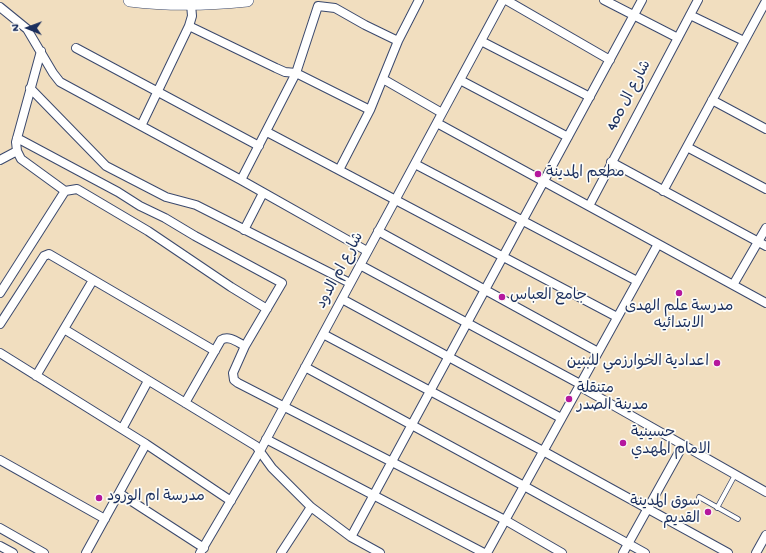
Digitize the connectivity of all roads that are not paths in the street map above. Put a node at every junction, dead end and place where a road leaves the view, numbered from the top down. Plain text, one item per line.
1 (130, 0) edge
2 (247, 0) edge
3 (419, 0) edge
4 (503, 0) edge
5 (506, 0) edge
6 (604, 0) edge
7 (642, 0) edge
8 (698, 0) edge
9 (766, 1) edge
10 (317, 3) edge
11 (191, 4) junction
12 (0, 7) edge
13 (690, 15) junction
14 (634, 16) junction
15 (189, 26) junction
16 (678, 38) junction
17 (398, 41) junction
18 (481, 41) junction
19 (744, 42) junction
20 (76, 48) dead end
21 (41, 51) junction
22 (610, 60) junction
23 (296, 73) junction
24 (383, 79) junction
25 (460, 80) junction
26 (30, 88) junction
27 (158, 91) junction
28 (590, 97) junction
29 (712, 100) junction
30 (370, 110) junction
31 (442, 113) junction
32 (437, 123) junction
33 (141, 126) junction
34 (766, 129) edge
35 (266, 132) junction
36 (568, 137) junction
37 (17, 138) junction
38 (259, 146) junction
39 (687, 147) junction
40 (17, 151) junction
41 (0, 160) edge
42 (611, 162) junction
43 (415, 164) junction
44 (339, 170) junction
45 (241, 180) junction
46 (544, 182) junction
47 (766, 189) edge
48 (65, 191) junction
49 (664, 191) junction
50 (263, 193) junction
51 (395, 200) junction
52 (589, 206) junction
53 (523, 220) junction
54 (766, 228) edge
55 (244, 230) junction
56 (378, 231) junction
57 (758, 242) junction
58 (658, 244) junction
59 (766, 246) edge
60 (367, 251) junction
61 (503, 257) junction
62 (360, 265) junction
63 (93, 280) junction
64 (637, 281) junction
65 (350, 283) junction
66 (733, 285) junction
67 (485, 290) junction
68 (0, 293) edge
69 (342, 299) junction
70 (766, 303) edge
71 (267, 308) junction
72 (617, 317) junction
73 (467, 323) junction
74 (0, 324) edge
75 (64, 329) junction
76 (323, 334) junction
77 (245, 346) junction
78 (215, 350) junction
79 (598, 352) junction
80 (0, 353) edge
81 (449, 357) junction
82 (305, 367) junction
83 (36, 376) junction
84 (148, 380) junction
85 (580, 385) junction
86 (430, 391) junction
87 (185, 403) junction
88 (283, 407) junction
89 (561, 418) junction
90 (412, 425) junction
91 (122, 429) junction
92 (266, 439) junction
93 (146, 444) junction
94 (683, 446) junction
95 (260, 451) junction
96 (544, 451) junction
97 (0, 460) edge
98 (392, 462) junction
99 (735, 475) junction
100 (524, 486) junction
101 (766, 492) edge
102 (119, 493) junction
103 (374, 495) junction
104 (699, 497) dead end
105 (231, 501) junction
106 (311, 507) junction
107 (717, 508) junction
108 (648, 509) junction
109 (105, 519) junction
110 (738, 519) dead end
111 (505, 520) junction
112 (0, 528) edge
113 (766, 535) edge
114 (351, 537) junction
115 (628, 544) junction
116 (0, 546) edge
117 (202, 550) edge
118 (368, 550) edge
119 (13, 553) edge
120 (44, 553) edge
121 (86, 553) edge
122 (281, 553) edge
123 (380, 553) edge
124 (484, 553) edge
125 (487, 553) edge
126 (562, 553) edge
127 (623, 553) edge
128 (645, 553) edge
129 (728, 553) edge
130 (756, 553) edge

1 - 11 highway
2 - 11 highway
3 - 17 street
4 - 18 street, شارع ام الدود
5 - 22 street
6 - 14 street
7 - 14 street
8 - 13 street, شارع ال 400
9 - 19 street
10 - 17 street
10 - 23 street
11 - 15 street
12 - 21 street
13 - 16 street, شارع ال 400
13 - 19 street
14 - 16 street
14 - 22 street
15 - 23 street
15 - 27 street
16 - 42 street, شارع ال 400
17 - 24 street
18 - 25 street, شارع ام الدود
18 - 28 street
19 - 29 street
20 - 27 street
21 - 26 street
21 - 33 street
22 - 28 street
23 - 30 street
23 - 35 street
24 - 30 street
24 - 31 street
25 - 31 street, شارع ام الدود
25 - 36 street
26 - 37 street
26 - 55 street
27 - 33 street
27 - 38 street
28 - 36 street
29 - 34 street
29 - 39 street
30 - 44 street
31 - 32 street, شارع ام الدود
32 - 43 street, شارع ام الدود
32 - 46 street
33 - 45 street
35 - 38 street
35 - 44 street
36 - 46 street
37 - 40 street
37 - 71 street
38 - 45 street
39 - 47 street
39 - 49 street
40 - 41 street
40 - 48 street
42 - 49 street
42 - 52 street, شارع ال 400
43 - 51 street, شارع ام الدود
43 - 53 street
44 - 51 street
45 - 50 street
46 - 52 street
46 - 53 street
48 - 68 street
48 - 71 street
49 - 57 street
50 - 55 street
50 - 60 street
51 - 56 street, شارع ام الدود
51 - 61 street
52 - 58 street
53 - 61 street
53 - 64 street
54 - 57 street
55 - 65 street
56 - 60 street, شارع ام الدود
56 - 67 street
57 - 59 street
57 - 66 street
58 - 64 street
58 - 66 street
60 - 62 street, شارع ام الدود
61 - 67 street
61 - 72 street
62 - 65 street, شارع ام الدود
62 - 73 street
63 - 74 street
63 - 75 street
63 - 78 street
64 - 72 street
65 - 69 street, شارع ام الدود
66 - 70 street
67 - 73 street
67 - 79 street
69 - 76 street, شارع ام الدود
69 - 81 street
71 - 77 street
72 - 79 street
73 - 81 street
73 - 85 street
75 - 83 street
75 - 84 street
76 - 82 street, شارع ام الدود
76 - 86 street
77 - 78 street
77 - 88 street
78 - 87 street
79 - 85 street
80 - 83 street
81 - 86 street
81 - 89 street
82 - 88 street, شارع ام الدود
82 - 90 street
83 - 91 street
84 - 87 street
84 - 91 street
85 - 89 street
85 - 94 street
86 - 90 street
86 - 96 street
87 - 95 street
88 - 92 street, شارع ام الدود
88 - 98 street
89 - 96 street
90 - 98 street
90 - 100 street
91 - 93 street
92 - 95 street, شارع ام الدود
92 - 103 street
93 - 102 street
93 - 105 street
94 - 99 street
94 - 108 street
95 - 105 street, شارع ام الدود
95 - 106 street
96 - 100 street
96 - 108 street
97 - 109 street
98 - 103 street
98 - 111 street
99 - 101 street
99 - 107 lane
100 - 111 street
100 - 115 street
102 - 109 street
102 - 117 street
103 - 114 street
103 - 124 street
104 - 107 lane
105 - 117 street, شارع ام الدود
106 - 114 street
106 - 122 street
107 - 110 lane
108 - 115 street
108 - 129 street
109 - 121 street
111 - 125 street
111 - 126 street
112 - 120 street
113 - 130 street
114 - 118 street
115 - 127 street
115 - 128 street
116 - 119 street
118 - 123 street

